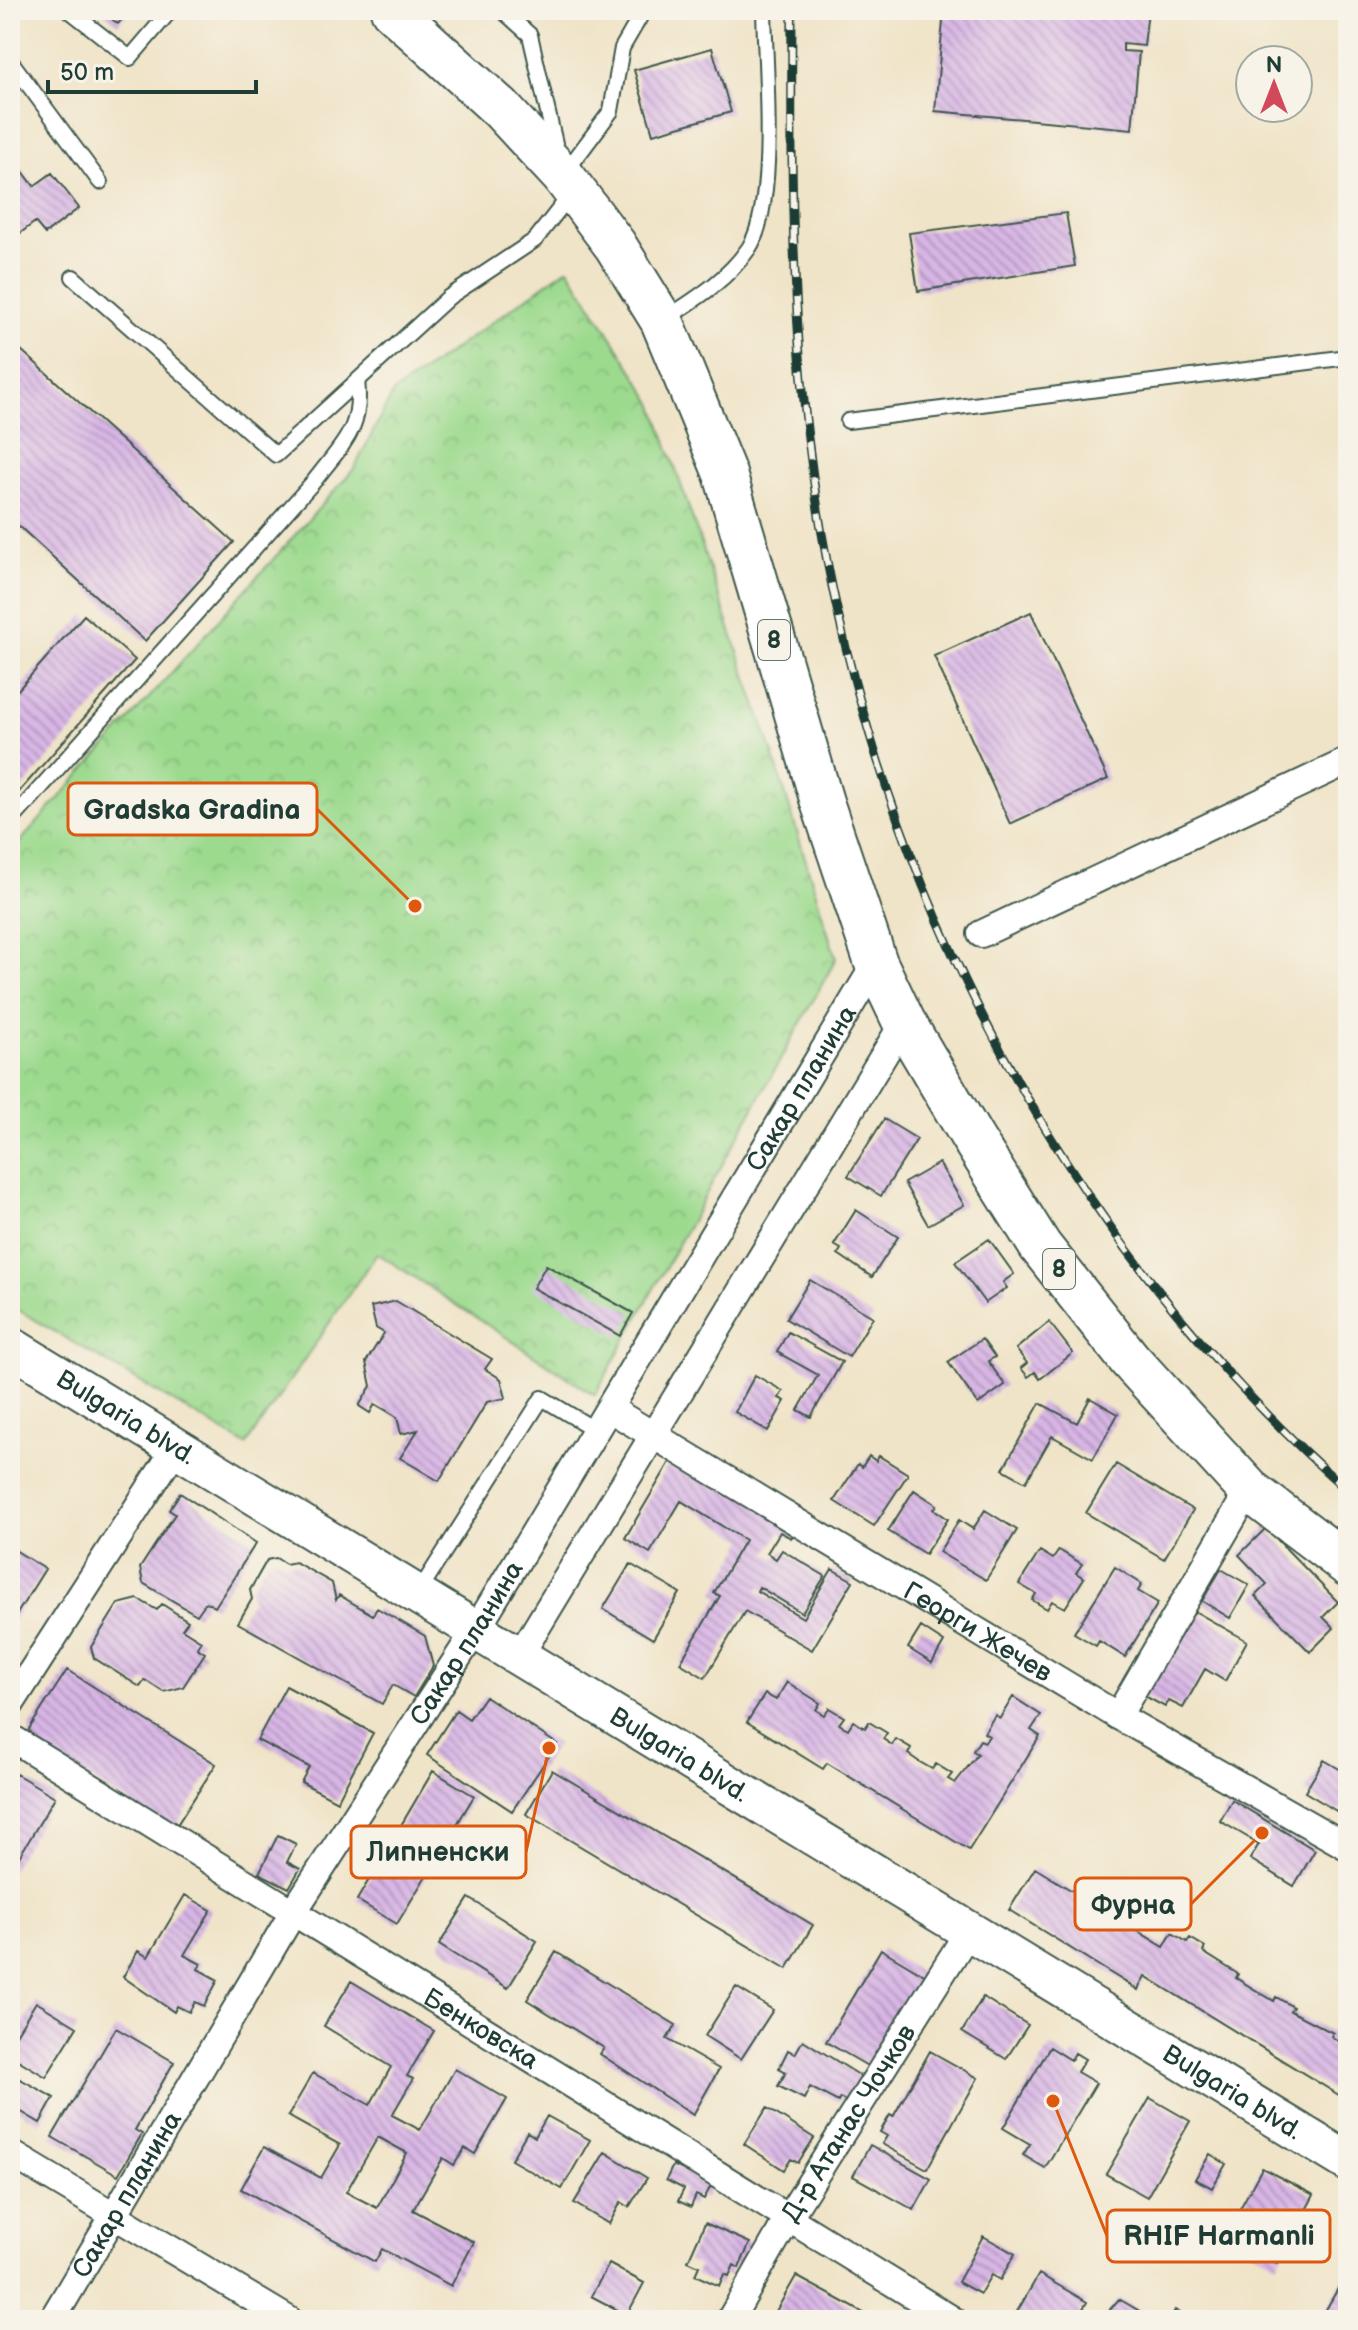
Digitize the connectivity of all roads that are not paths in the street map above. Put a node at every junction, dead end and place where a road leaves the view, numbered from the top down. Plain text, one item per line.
1 (69, 10) edge
2 (171, 10) edge
3 (392, 10) edge
4 (502, 10) edge
5 (644, 10) edge
6 (764, 10) edge
7 (10, 60) edge
8 (100, 182) dead end
9 (568, 183) junction
10 (73, 277) dead end
11 (662, 321) junction
12 (1348, 357) edge
13 (357, 381) junction
14 (848, 421) dead end
15 (1348, 761) edge
16 (10, 822) edge
17 (981, 934) dead end
18 (876, 963) junction
19 (904, 1022) junction
20 (10, 1346) edge
21 (603, 1420) junction
22 (651, 1434) junction
23 (177, 1446) junction
24 (1249, 1490) junction
25 (1348, 1565) edge
26 (418, 1593) junction
27 (477, 1628) junction
28 (520, 1655) junction
29 (10, 1705) edge
30 (1118, 1716) junction
31 (10, 1737) edge
32 (1348, 1847) edge
33 (294, 1911) junction
34 (970, 1929) junction
35 (10, 2153) edge
36 (1348, 2162) edge
37 (115, 2217) junction
38 (787, 2220) junction
39 (52, 2320) edge
40 (289, 2320) edge
41 (730, 2320) edge
42 (953, 2320) edge

1 - 2 lane
3 - 9 main road, 8
4 - 9 lane
5 - 9 lane
6 - 11 lane
7 - 8 lane
9 - 11 main road, 8
9 - 13 lane
10 - 13 lane
11 - 18 main road, 8
12 - 14 lane
13 - 16 lane
15 - 17 street
18 - 19 main road, 8
18 - 21 street, Сакар планина
19 - 22 street, Сакар планина
19 - 24 main road, 8
20 - 23 street, Bulgaria blvd.
21 - 22 street, Георги Жечев
21 - 26 lane
21 - 27 street, Сакар планина
22 - 28 street, Сакар планина
22 - 30 street, Георги Жечев
23 - 26 street, Bulgaria blvd.
23 - 29 street
24 - 25 main road, 8
24 - 30 street
26 - 27 street, Bulgaria blvd.
27 - 28 street, Bulgaria blvd.
27 - 33 street, Сакар планина
28 - 34 street, Bulgaria blvd.
30 - 32 street, Георги Жечев
31 - 33 street, Бенковска
33 - 37 street, Сакар планина
33 - 38 street, Бенковска
34 - 36 street, Bulgaria blvd.
34 - 38 street, Д-р Атанас Чочков
35 - 37 street
37 - 39 street, Сакар планина
37 - 40 street
38 - 41 street, Д-р Атанас Чочков
38 - 42 street, Бенковска

